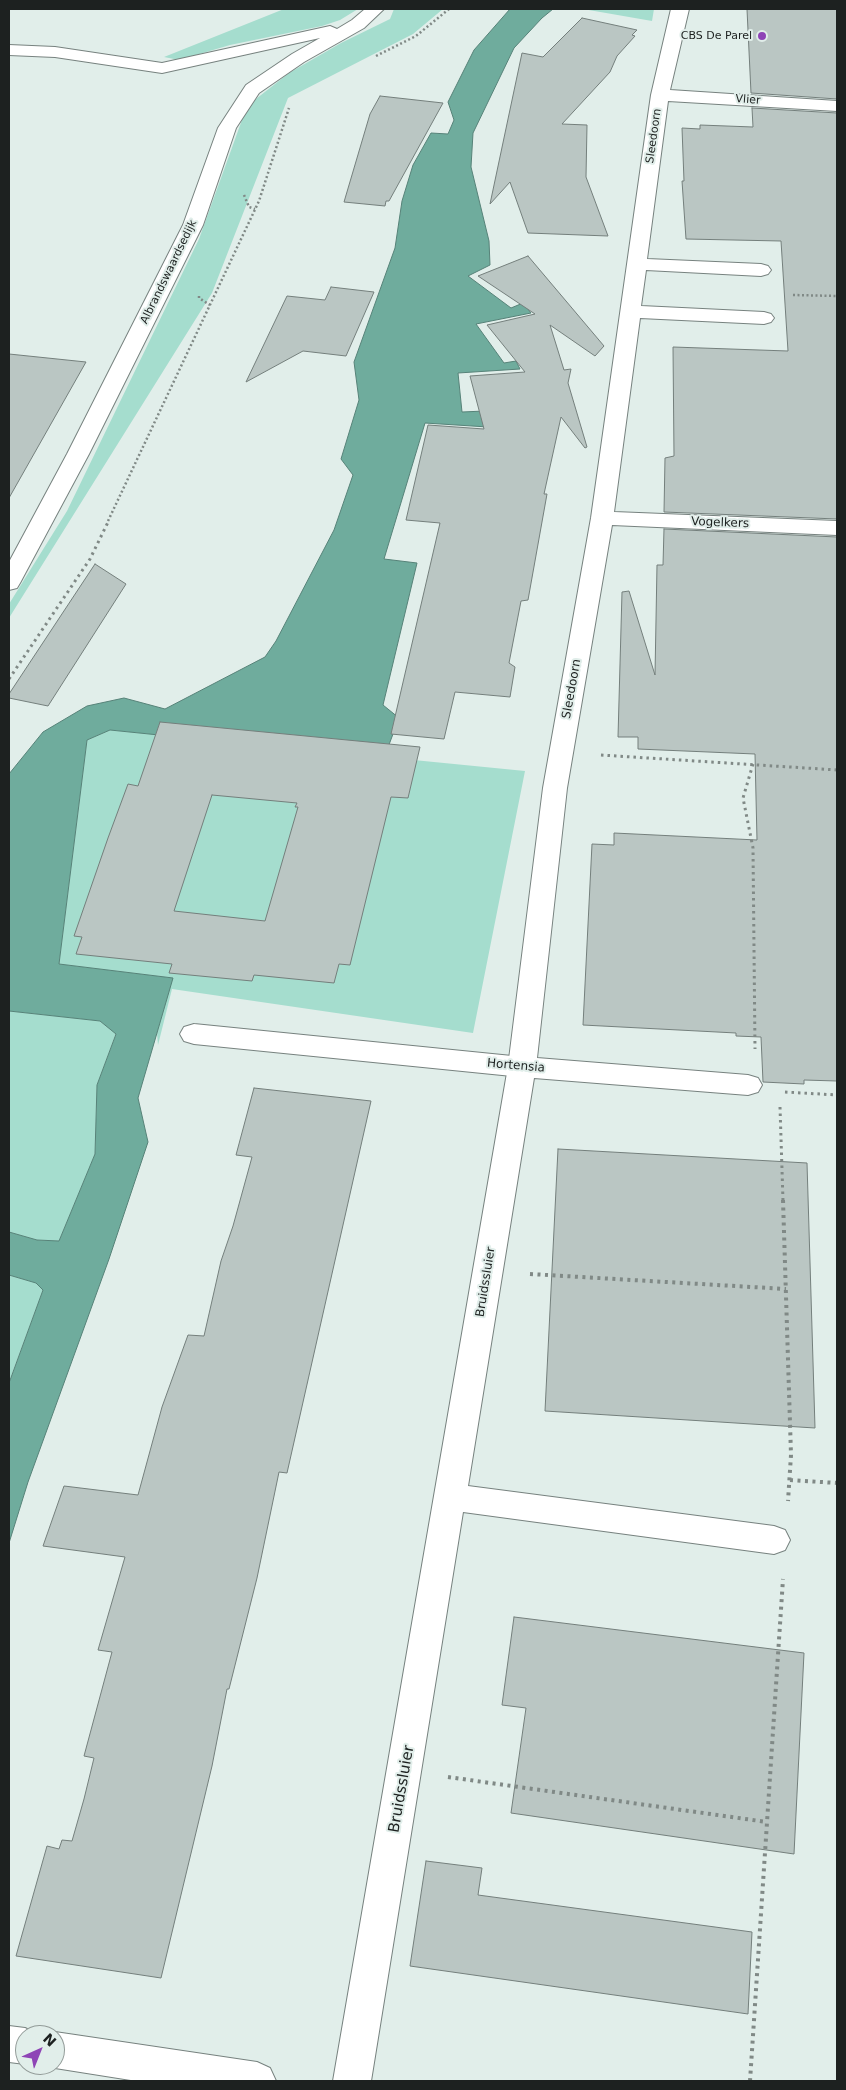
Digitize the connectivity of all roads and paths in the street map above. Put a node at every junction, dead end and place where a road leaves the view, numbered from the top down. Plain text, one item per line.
1 (375, 9) edge
2 (449, 9) edge
3 (680, 9) edge
4 (358, 24) junction
5 (9, 50) edge
6 (372, 58) dead end
7 (660, 95) junction
8 (292, 99) dead end
9 (837, 106) edge
10 (637, 264) junction
11 (761, 270) dead end
12 (790, 295) dead end
13 (837, 296) edge
14 (630, 311) junction
15 (764, 318) dead end
16 (602, 518) junction
17 (837, 528) edge
18 (9, 583) edge
19 (9, 679) edge
20 (561, 752) junction
21 (753, 764) junction
22 (837, 770) edge
23 (194, 1034) dead end
24 (522, 1067) junction
25 (748, 1086) junction
26 (779, 1091) junction
27 (837, 1095) edge
28 (488, 1272) junction
29 (786, 1289) junction
30 (790, 1480) junction
31 (837, 1483) edge
32 (450, 1497) junction
33 (788, 1506) dead end
34 (774, 1540) dead end
35 (784, 1570) dead end
36 (405, 1770) junction
37 (767, 1822) junction
38 (65, 2052) edge
39 (258, 2081) edge
40 (352, 2081) edge
41 (750, 2081) edge

1 - 4 street, Albrandswaardsedijk
2 - 6 path
3 - 7 street, Sleedoorn
4 - 5 street
4 - 18 street, Albrandswaardsedijk
7 - 9 street, Vlier
7 - 10 street, Sleedoorn
8 - 19 path
10 - 11 street
10 - 14 street, Sleedoorn
12 - 13 path
14 - 15 street
14 - 16 street, Sleedoorn
16 - 17 street, Vogelkers
16 - 20 street, Sleedoorn
20 - 21 path
20 - 24 street, Sleedoorn
21 - 22 path
21 - 25 path
23 - 24 street, Hortensia
24 - 25 street, Hortensia
24 - 28 street, Bruidssluier
25 - 26 path
26 - 27 path
26 - 29 path
28 - 29 path
28 - 32 street, Bruidssluier
29 - 30 path
30 - 31 path
30 - 33 path
32 - 34 street
32 - 36 street, Bruidssluier
35 - 37 path
36 - 37 path
36 - 40 street, Bruidssluier
37 - 41 path
38 - 39 street

